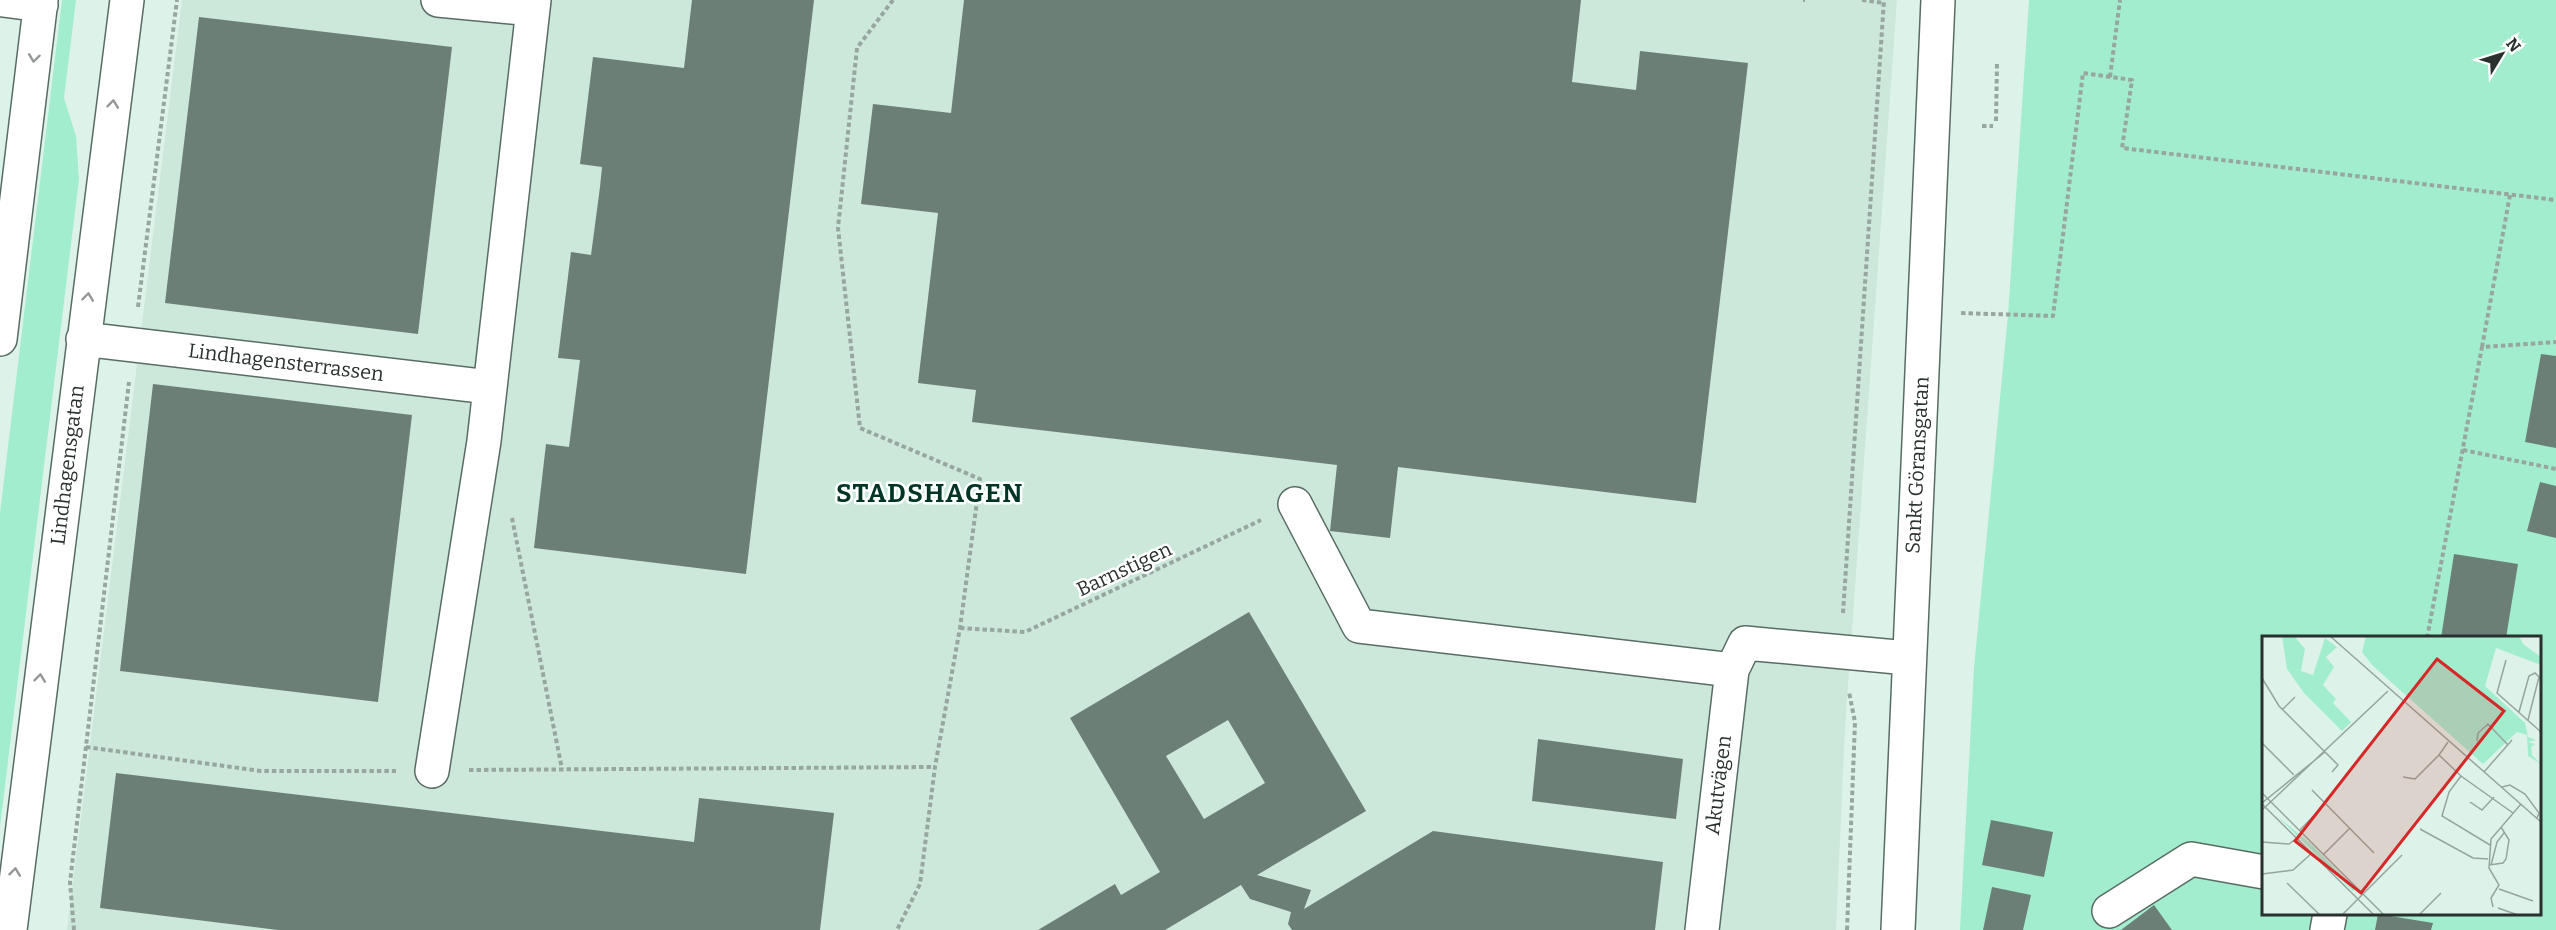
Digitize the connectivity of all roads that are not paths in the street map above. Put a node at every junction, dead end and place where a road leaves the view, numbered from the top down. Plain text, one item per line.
1 (3, 0) edge
2 (127, 0) edge
3 (438, 0) edge
4 (1938, 0) edge
5 (41, 2) edge
6 (533, 5) edge
7 (7, 224) edge
8 (0, 339) edge
9 (83, 339) junction
10 (489, 387) junction
11 (1295, 504) road end
12 (1738, 656) junction
13 (1908, 658) junction
14 (432, 771) road end
15 (2262, 872) edge
16 (2109, 911) dead end
17 (2330, 915) edge
18 (10, 930) edge
19 (1702, 930) edge
20 (1898, 930) edge
21 (2327, 930) edge

1 - 5 street
9 -> 2 street, Lindhagensgatan
3 - 6 street
4 - 13 street, Sankt Göransgatan
5 -> 7 street
6 - 10 street
7 - 8 street
9 - 10 street, Lindhagensterrassen
18 -> 9 street, Lindhagensgatan
10 - 14 street
11 - 12 street
12 - 13 street
12 - 19 street, Akutvägen
13 - 20 street, Sankt Göransgatan
15 - 16 street
17 - 21 street

